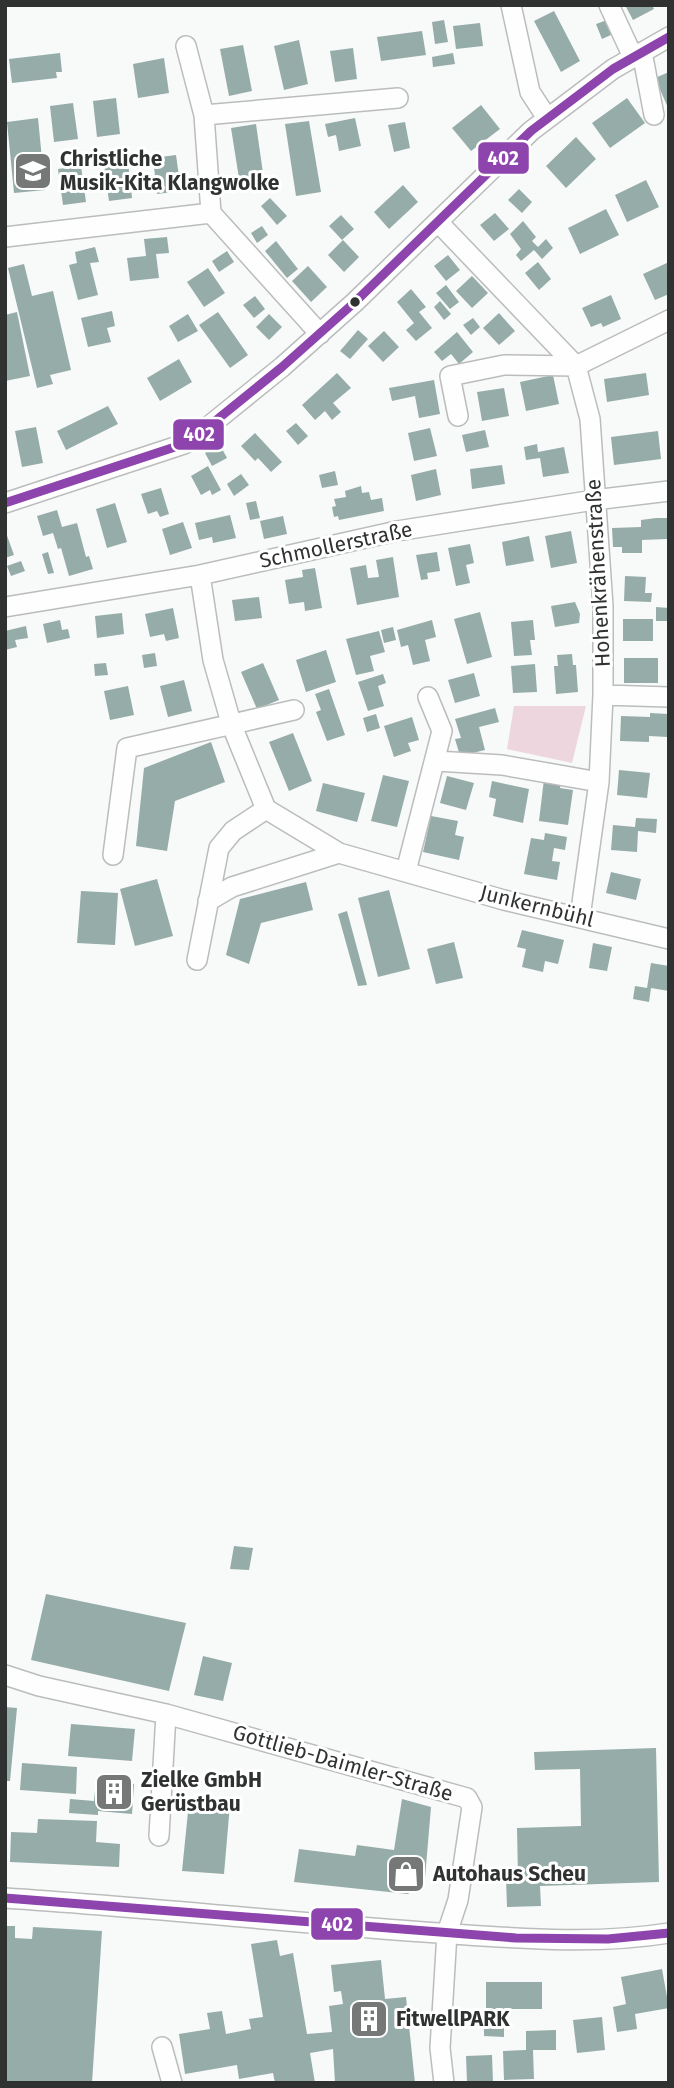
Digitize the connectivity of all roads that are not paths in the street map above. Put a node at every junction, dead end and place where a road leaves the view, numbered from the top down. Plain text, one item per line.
1 (511, 5) edge
2 (609, 5) edge
3 (669, 37) edge
4 (186, 46) dead end
5 (637, 55) junction
6 (398, 98) dead end
7 (204, 115) junction
8 (654, 115) dead end
9 (547, 118) junction
10 (211, 213) junction
11 (438, 222) junction
12 (5, 237) edge
13 (669, 320) edge
14 (320, 334) junction
15 (576, 366) junction
16 (458, 416) dead end
17 (669, 491) edge
18 (594, 500) junction
19 (5, 503) edge
20 (200, 575) junction
21 (5, 607) edge
22 (603, 695) junction
23 (428, 697) dead end
24 (669, 697) edge
25 (294, 710) dead end
26 (233, 726) junction
27 (436, 761) junction
28 (599, 782) junction
29 (266, 809) junction
30 (339, 853) junction
31 (113, 856) dead end
32 (406, 871) junction
33 (208, 901) junction
34 (580, 917) junction
35 (669, 939) edge
36 (197, 960) dead end
37 (5, 1675) edge
38 (166, 1714) junction
39 (159, 1836) dead end
40 (5, 1898) edge
41 (447, 1933) junction
42 (669, 1933) edge
43 (162, 2047) dead end
44 (172, 2083) edge
45 (444, 2083) edge

1 - 9 street
2 - 5 street
3 - 5 street
4 - 7 street
5 - 8 street
5 - 9 street
6 - 7 street
7 - 10 street
9 - 11 street
10 - 12 street
10 - 14 street
11 - 14 street
11 - 15 street, Hohenkrähenstraße
13 - 15 street
14 - 19 street
15 - 16 street
15 - 18 street, Hohenkrähenstraße
17 - 18 street, Schmollerstraße
18 - 20 street, Schmollerstraße
18 - 22 street, Hohenkrähenstraße
20 - 21 street, Schmollerstraße
20 - 26 street
22 - 24 street
22 - 28 street, Hohenkrähenstraße
23 - 27 street
25 - 26 street
26 - 29 street
26 - 31 street
27 - 28 street
27 - 32 street
28 - 34 street, Hohenkrähenstraße
29 - 30 street, Junkernbühl
29 - 33 street
30 - 32 street, Junkernbühl
30 - 33 street
32 - 34 street, Junkernbühl
33 - 36 street
34 - 35 street, Junkernbühl
37 - 38 street, Gottlieb-Daimler-Straße
38 - 39 street
38 - 41 street, Gottlieb-Daimler-Straße
40 - 41 street
41 - 42 street
41 - 45 street, Gottlieb-Daimler-Straße
43 - 44 street

